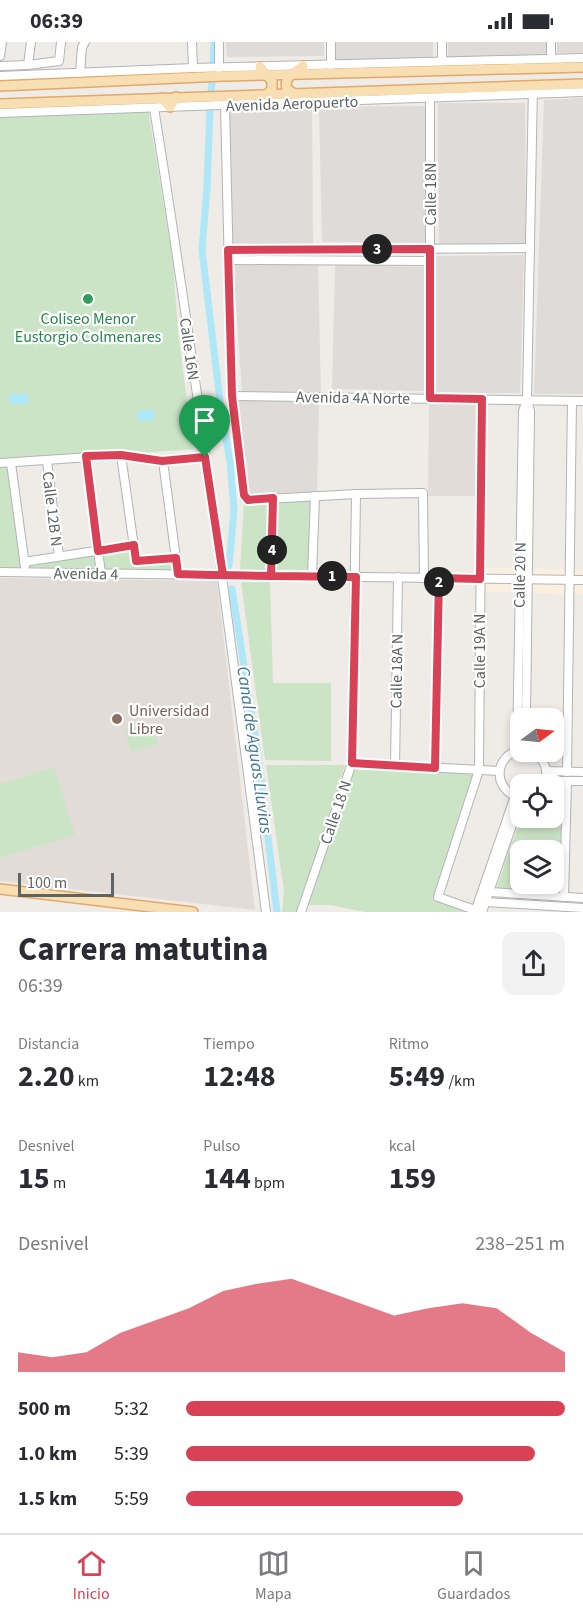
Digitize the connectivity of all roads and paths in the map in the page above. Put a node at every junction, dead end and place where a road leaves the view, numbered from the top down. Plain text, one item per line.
1 (2, 42) edge
2 (31, 42) edge
3 (61, 42) edge
4 (85, 42) edge
5 (192, 42) edge
6 (219, 42) edge
7 (331, 42) edge
8 (442, 42) edge
9 (551, 42) edge
10 (0, 56) edge
11 (551, 58) junction
12 (583, 58) edge
13 (442, 61) junction
14 (523, 64) junction
15 (27, 65) junction
16 (331, 65) junction
17 (0, 66) edge
18 (303, 66) junction
19 (260, 67) junction
20 (583, 67) edge
21 (193, 68) junction
22 (219, 68) junction
23 (80, 73) junction
24 (268, 75) junction
25 (291, 75) junction
26 (0, 76) edge
27 (583, 84) edge
28 (0, 86) edge
29 (533, 90) junction
30 (583, 92) edge
31 (294, 94) junction
32 (267, 95) junction
33 (176, 97) junction
34 (162, 98) junction
35 (430, 98) junction
36 (0, 104) edge
37 (24, 104) junction
38 (225, 105) junction
39 (170, 107) junction
40 (154, 108) junction
41 (0, 113) edge
42 (15, 113) junction
43 (530, 248) junction
44 (430, 249) junction
45 (228, 250) junction
46 (228, 260) junction
47 (430, 261) junction
48 (232, 396) junction
49 (430, 398) junction
50 (482, 399) junction
51 (527, 400) junction
52 (572, 401) junction
53 (583, 401) edge
54 (121, 455) junction
55 (86, 456) junction
56 (205, 457) junction
57 (47, 461) junction
58 (162, 461) junction
59 (0, 463) edge
60 (10, 464) junction
61 (356, 494) junction
62 (315, 496) junction
63 (273, 498) junction
64 (134, 545) junction
65 (98, 551) junction
66 (59, 556) junction
67 (176, 558) junction
68 (24, 562) junction
69 (0, 572) edge
70 (26, 572) junction
71 (101, 573) junction
72 (178, 574) junction
73 (223, 575) junction
74 (271, 576) junction
75 (312, 576) junction
76 (356, 577) junction
77 (398, 577) junction
78 (424, 578) junction
79 (439, 578) junction
80 (480, 579) junction
81 (523, 579) junction
82 (569, 580) junction
83 (583, 580) edge
84 (520, 708) edge
85 (526, 708) edge
86 (510, 755) edge
87 (542, 762) edge
88 (352, 763) junction
89 (395, 766) junction
90 (435, 768) junction
91 (479, 770) junction
92 (499, 771) junction
93 (547, 771) junction
94 (567, 772) junction
95 (583, 772) edge
96 (546, 774) edge
97 (564, 781) edge
98 (567, 781) junction
99 (583, 781) edge
100 (510, 791) edge
101 (510, 822) edge
102 (510, 827) edge
103 (0, 889) edge
104 (490, 892) junction
105 (564, 897) junction
106 (583, 898) edge
107 (486, 902) junction
108 (583, 908) edge
109 (477, 911) edge
110 (193, 912) edge
111 (266, 912) edge
112 (301, 912) edge

1 - 10 street
2 - 15 street
3 - 15 street
4 - 23 street
5 - 21 street
6 - 22 street
7 - 16 street
8 - 13 street
9 - 11 street
11 - 12 street, Avenida Aeropuerto
11 - 14 street, Avenida Aeropuerto
13 - 14 street, Avenida Aeropuerto
13 - 16 street, Avenida Aeropuerto
14 - 20 main road, Avenida Aeropuerto
14 - 25 main road, Avenida Aeropuerto
15 - 17 street
16 - 18 street, Avenida Aeropuerto
18 - 19 street, Avenida Aeropuerto
18 - 25 main road
19 - 22 street, Avenida Aeropuerto
19 - 24 main road
21 - 22 street, Avenida Aeropuerto
21 - 23 street, Avenida Aeropuerto
23 - 26 street, Avenida Aeropuerto
24 - 25 main road, Avenida Aeropuerto
24 - 28 main road, Avenida Aeropuerto
24 - 32 main road
25 - 31 main road
27 - 29 main road, Avenida Aeropuerto
29 - 30 street, Avenida Aeropuerto
29 - 31 main road, Avenida Aeropuerto
29 - 35 street, Avenida Aeropuerto
29 - 43 street, Calle 20 N
31 - 32 main road, Avenida Aeropuerto
32 - 33 main road, Avenida Aeropuerto
33 - 34 main road, Avenida Aeropuerto
33 - 39 main road
34 - 37 main road, Avenida Aeropuerto
34 - 39 main road
35 - 38 street, Avenida Aeropuerto
35 - 44 street, Calle 18N
36 - 37 main road, Avenida Aeropuerto
37 - 42 main road
38 - 39 street, Avenida Aeropuerto
38 - 45 street
39 - 40 street, Avenida Aeropuerto
40 - 42 street, Avenida Aeropuerto
40 - 56 street, Calle 16N
41 - 42 street, Avenida Aeropuerto
43 - 44 street
43 - 51 street, Calle 20 N
44 - 45 street
44 - 47 street, Calle 18N
45 - 46 street
46 - 47 street
46 - 48 street
47 - 49 street, Calle 18N
48 - 49 street, Avenida 4A Norte
48 - 63 street
49 - 50 street, Avenida 4A Norte
50 - 51 street, Avenida 4A Norte
50 - 80 street, Calle 19A N
51 - 52 street, Avenida 4A Norte
51 - 81 street, Calle 20 N
52 - 53 street, Avenida 4A Norte
52 - 82 street
54 - 55 street
54 - 58 street
54 - 64 street
55 - 57 street
55 - 65 street
56 - 58 street
56 - 73 street, Calle 16N
57 - 60 street
57 - 66 street, Calle 12B N
58 - 67 street
59 - 60 street
60 - 68 street
61 - 62 street
61 - 76 street, Calle 18 N
61 - 78 street
62 - 63 street
62 - 75 street
63 - 74 street
64 - 65 street
64 - 67 street
65 - 66 street
65 - 71 street
66 - 68 street
67 - 72 street
68 - 70 street
69 - 70 street, Avenida 4
70 - 71 street, Avenida 4
71 - 72 street, Avenida 4
72 - 73 street, Avenida 4
73 - 74 street, Avenida 4
73 - 111 street, Calle 16N
74 - 75 street, Avenida 4
75 - 76 street, Avenida 4
76 - 77 street, Avenida 4
76 - 88 street, Calle 18 N
77 - 78 street, Avenida 4
77 - 89 street, Calle 18A N
78 - 79 street, Avenida 4
79 - 80 street, Avenida 4
79 - 90 street
80 - 81 street, Avenida 4
80 - 91 street, Calle 19A N
81 - 82 street, Avenida 4
81 - 84 street, Calle 20 N
81 - 85 street, Calle 20 N
82 - 83 street, Avenida 4
82 - 94 street
86 - 92 street
87 - 93 street
88 - 89 street
88 - 112 street, Calle 18 N
89 - 90 street
90 - 91 street
91 - 92 street
91 - 109 street, Calle 19A N
92 - 100 street
93 - 94 street
93 - 96 street
94 - 95 street
97 - 98 street
98 - 99 street
98 - 105 street
101 - 109 street
102 - 104 street
103 - 110 main road
104 - 105 street
104 - 107 street
105 - 106 street
107 - 108 street
107 - 109 street

